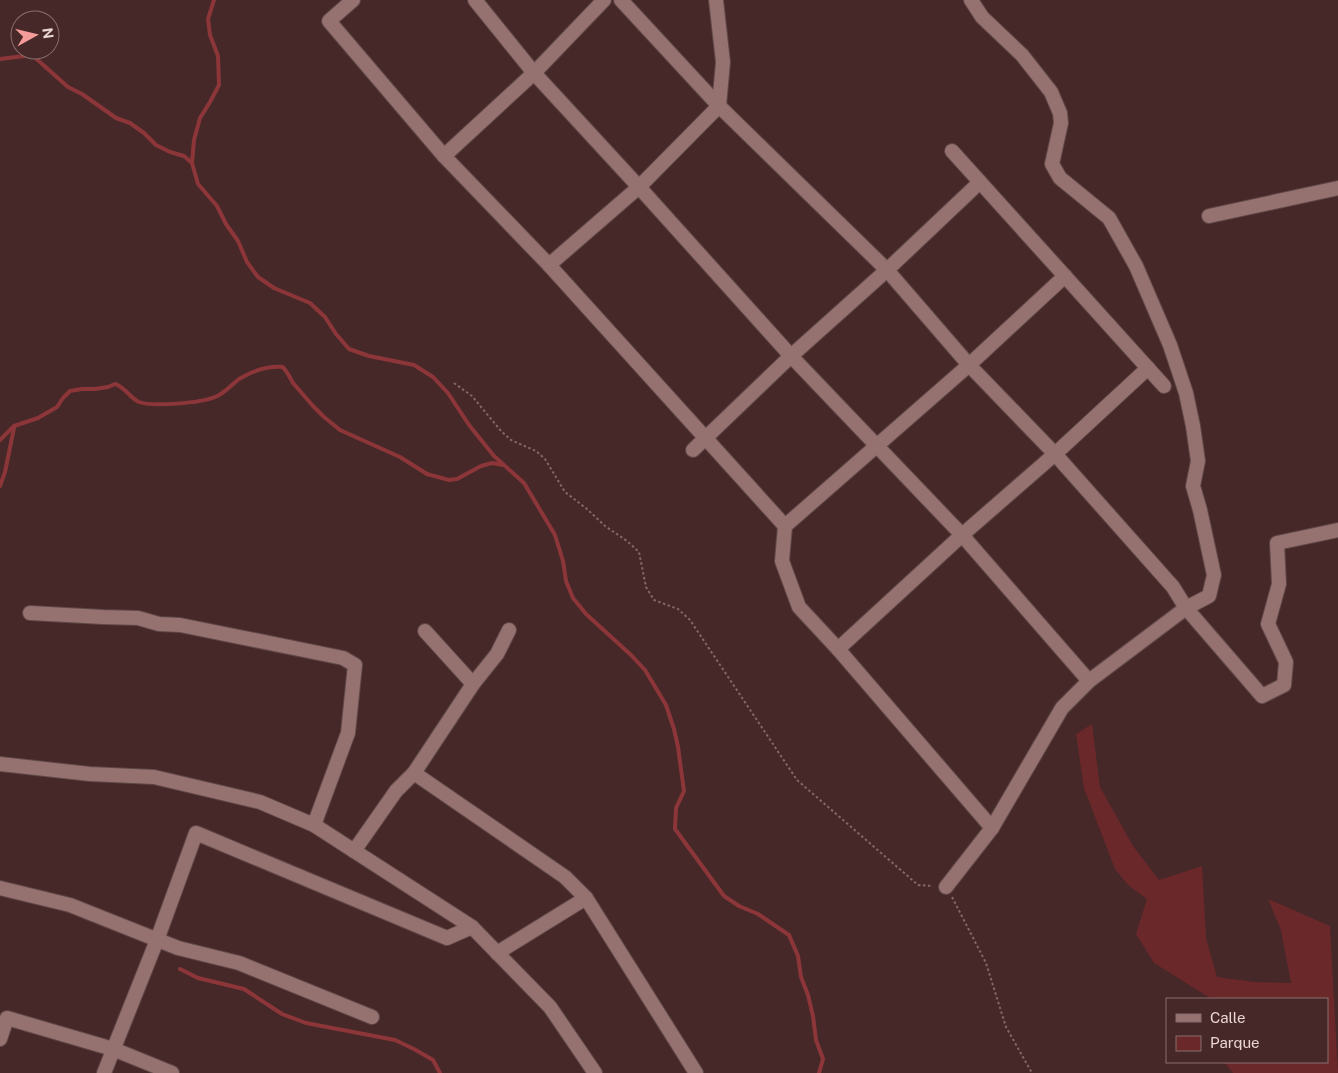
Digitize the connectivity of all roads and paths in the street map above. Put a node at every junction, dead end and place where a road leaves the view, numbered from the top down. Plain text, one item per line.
1 (353, 0) edge
2 (475, 0) edge
3 (604, 0) edge
4 (621, 0) edge
5 (716, 0) edge
6 (971, 0) edge
7 (534, 73) junction
8 (719, 106) junction
9 (952, 151) dead end
10 (444, 156) junction
11 (980, 182) junction
12 (639, 187) junction
13 (1338, 188) edge
14 (1209, 216) dead end
15 (549, 265) junction
16 (887, 270) junction
17 (1065, 276) junction
18 (791, 356) junction
19 (969, 365) junction
20 (1148, 368) junction
21 (454, 383) dead end
22 (1164, 386) dead end
23 (706, 437) junction
24 (877, 446) junction
25 (693, 450) dead end
26 (1055, 454) junction
27 (785, 526) junction
28 (1338, 530) edge
29 (962, 535) junction
30 (1186, 608) junction
31 (30, 613) dead end
32 (509, 630) dead end
33 (425, 631) dead end
34 (838, 650) junction
35 (1090, 681) junction
36 (473, 684) junction
37 (0, 764) edge
38 (414, 772) junction
39 (314, 825) junction
40 (992, 828) junction
41 (354, 851) junction
42 (946, 887) junction
43 (0, 888) edge
44 (586, 898) junction
45 (472, 927) junction
46 (157, 940) junction
47 (497, 953) junction
48 (4, 1017) edge
49 (372, 1017) dead end
50 (0, 1039) edge
51 (113, 1049) junction
52 (104, 1073) edge
53 (172, 1073) edge
54 (595, 1073) edge
55 (696, 1073) edge
56 (1032, 1073) edge

1 - 10 street
2 - 7 street
3 - 7 street
4 - 8 street
5 - 8 street
6 - 30 street
7 - 10 street
7 - 12 street
8 - 12 street
8 - 16 street
9 - 11 street
10 - 15 street
11 - 16 street
11 - 17 street
12 - 15 street
12 - 18 street
13 - 14 street
15 - 23 street
16 - 18 street
16 - 19 street
17 - 19 street
17 - 20 street
18 - 23 street
18 - 24 street
19 - 24 street
19 - 26 street
20 - 22 street
20 - 26 street
21 - 42 path
23 - 25 street
23 - 27 street
24 - 27 street
24 - 29 street
26 - 29 street
26 - 30 street
27 - 34 street
28 - 30 street
29 - 34 street
29 - 35 street
30 - 35 street
31 - 39 street
32 - 36 street
33 - 36 street
34 - 40 street
35 - 40 street
36 - 38 street
37 - 39 street
38 - 41 street
38 - 44 street
39 - 41 street
40 - 42 street
41 - 45 street
42 - 56 path
43 - 46 street
44 - 47 street
44 - 55 street
45 - 46 street
45 - 47 street
46 - 49 street
46 - 51 street
47 - 54 street
48 - 50 street
48 - 51 street
51 - 52 street
51 - 53 street

